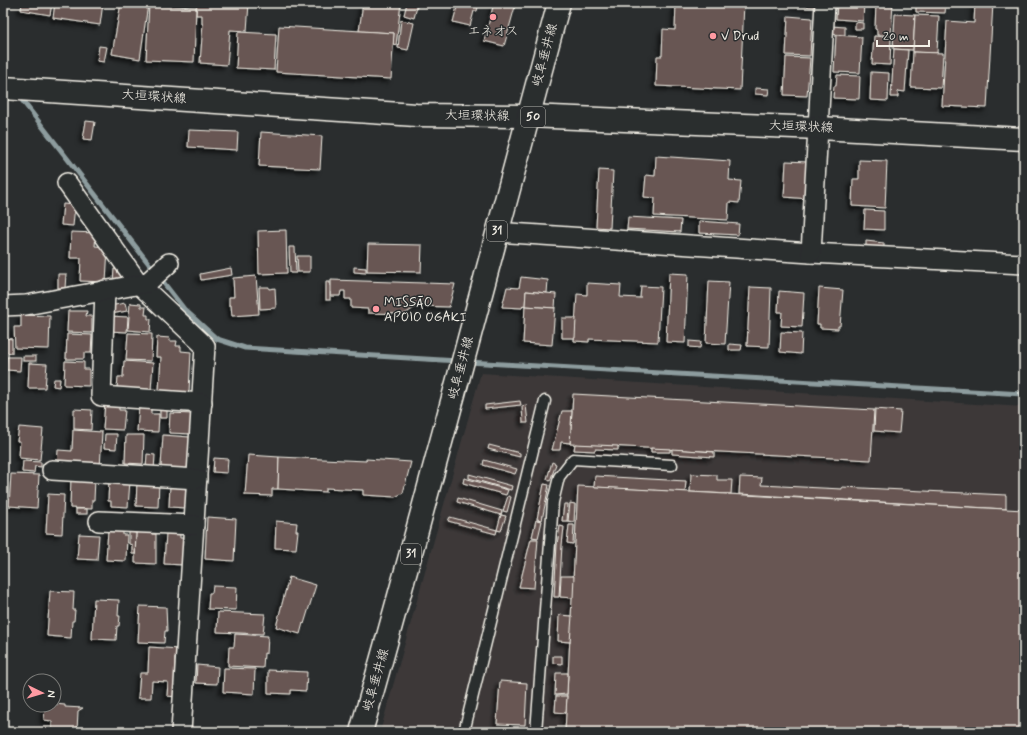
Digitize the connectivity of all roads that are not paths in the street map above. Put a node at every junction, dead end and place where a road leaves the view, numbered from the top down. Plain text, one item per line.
1 (559, 3) edge
2 (825, 3) edge
3 (3, 88) edge
4 (528, 116) junction
5 (819, 128) junction
6 (1024, 139) edge
7 (67, 183) dead end
8 (496, 232) junction
9 (811, 253) junction
10 (169, 263) dead end
11 (1024, 264) edge
12 (143, 284) junction
13 (105, 290) junction
14 (3, 306) edge
15 (545, 401) dead end
16 (202, 403) junction
17 (672, 465) dead end
18 (52, 470) dead end
19 (197, 479) junction
20 (99, 521) dead end
21 (194, 525) junction
22 (181, 732) edge
23 (361, 732) edge
24 (464, 732) edge
25 (536, 732) edge

1 - 4 main road, 岐阜垂井線 / 31
2 - 5 street
3 - 4 main road, 大垣環状線 / 50
4 - 5 main road, 大垣環状線 / 50
4 - 8 main road, 岐阜垂井線 / 31
5 - 6 main road, 大垣環状線 / 50
5 - 9 street
7 - 12 street
8 - 9 street
8 - 23 main road, 岐阜垂井線 / 31
9 - 11 street
10 - 12 street
12 - 13 street
12 - 16 street
13 - 14 street
13 - 16 street
15 - 24 lane
16 - 19 street
17 - 25 lane
18 - 19 street
19 - 21 street
20 - 21 street
21 - 22 street

